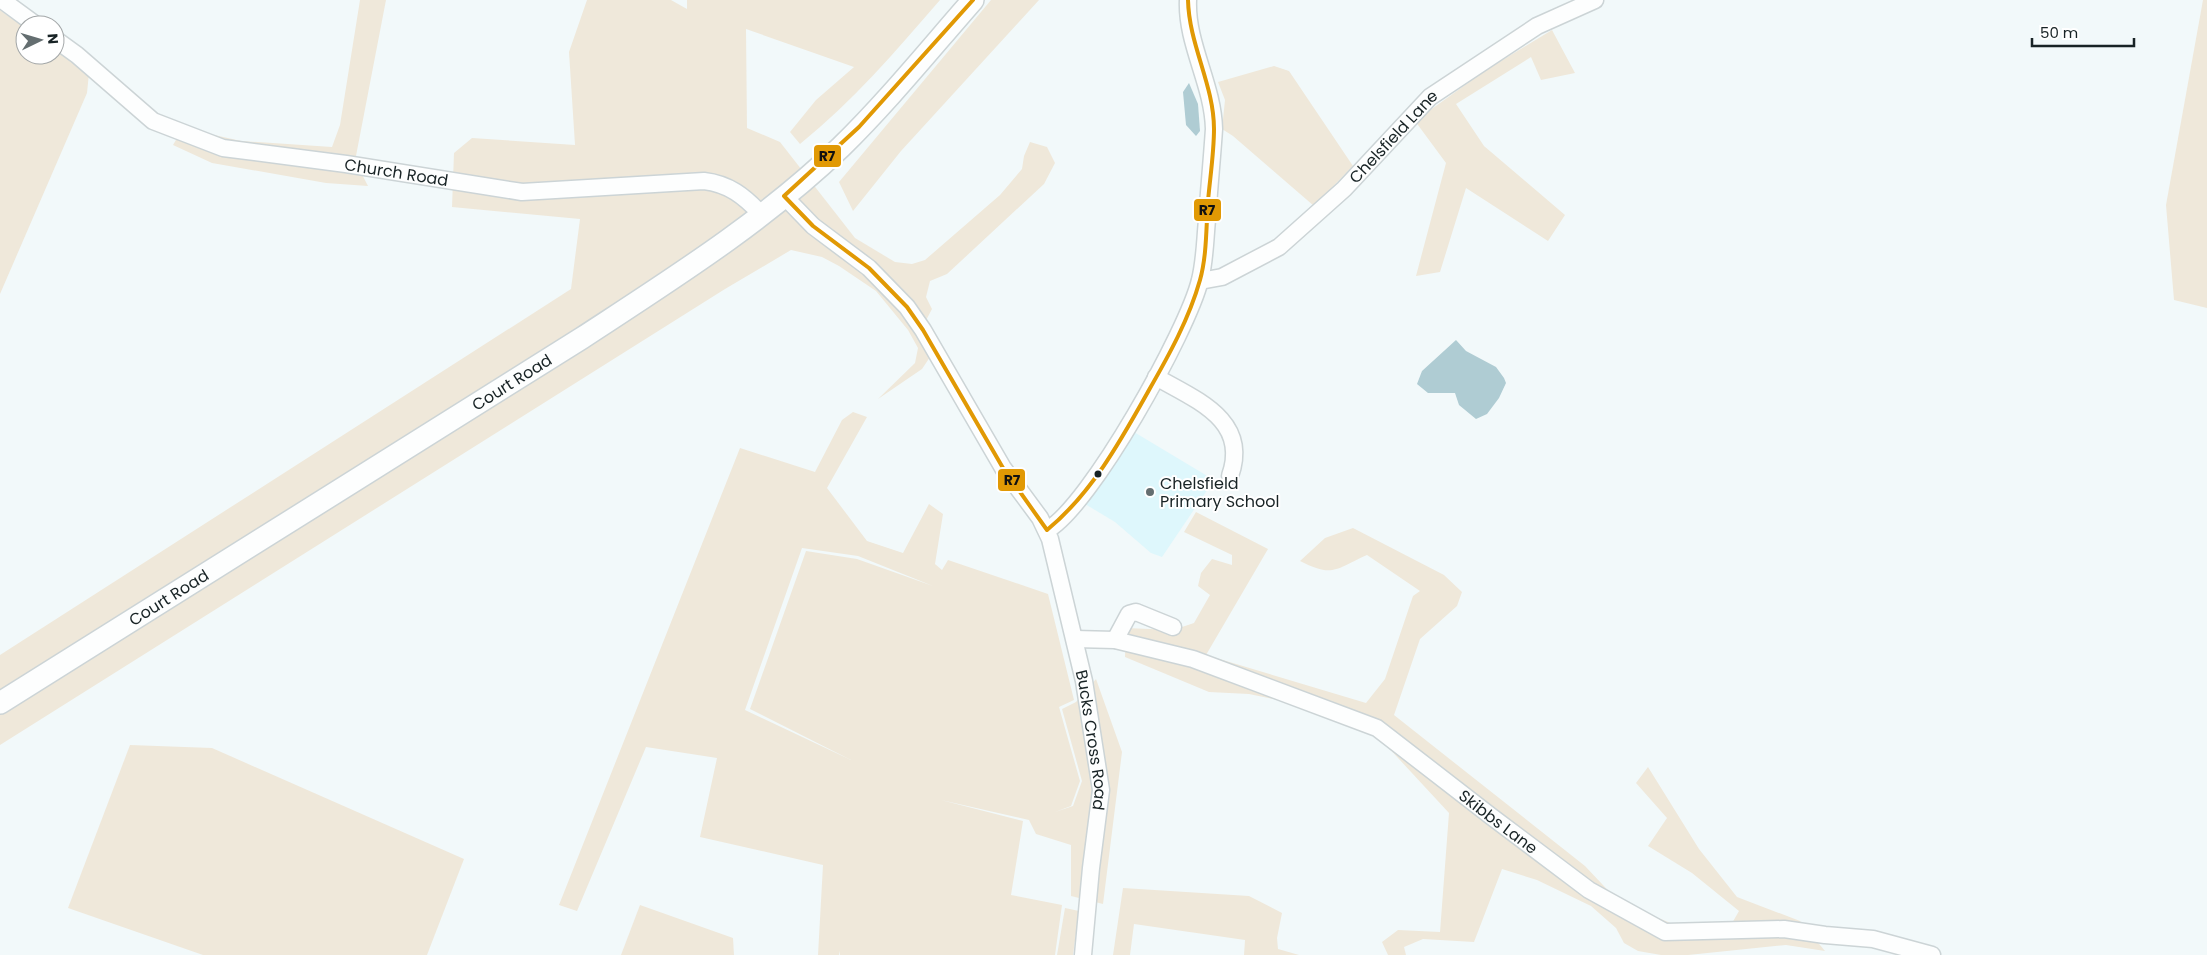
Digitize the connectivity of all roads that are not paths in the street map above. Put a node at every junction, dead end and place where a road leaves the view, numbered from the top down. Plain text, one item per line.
1 (2, 0) edge
2 (972, 0) edge
3 (1188, 0) edge
4 (1595, 0) edge
5 (22, 15) edge
6 (65, 47) edge
7 (784, 196) junction
8 (761, 214) junction
9 (1200, 280) junction
10 (1156, 377) junction
11 (1230, 476) dead end
12 (1047, 530) junction
13 (1173, 627) dead end
14 (1075, 639) junction
15 (1115, 640) junction
16 (0, 703) edge
17 (1083, 955) edge
18 (1932, 955) edge

1 - 5 street
2 - 7 main road, Court Road
3 - 9 street
4 - 9 street, Chelsfield Lane
6 - 8 street, Church Road
7 - 8 main road, Court Road
7 - 12 street
8 - 16 main road, Court Road
9 - 10 street
10 - 11 street
10 - 12 street
12 - 14 street, Bucks Cross Road
13 - 15 street
14 - 15 street, Skibbs Lane
14 - 17 street, Bucks Cross Road
15 - 18 street, Skibbs Lane

